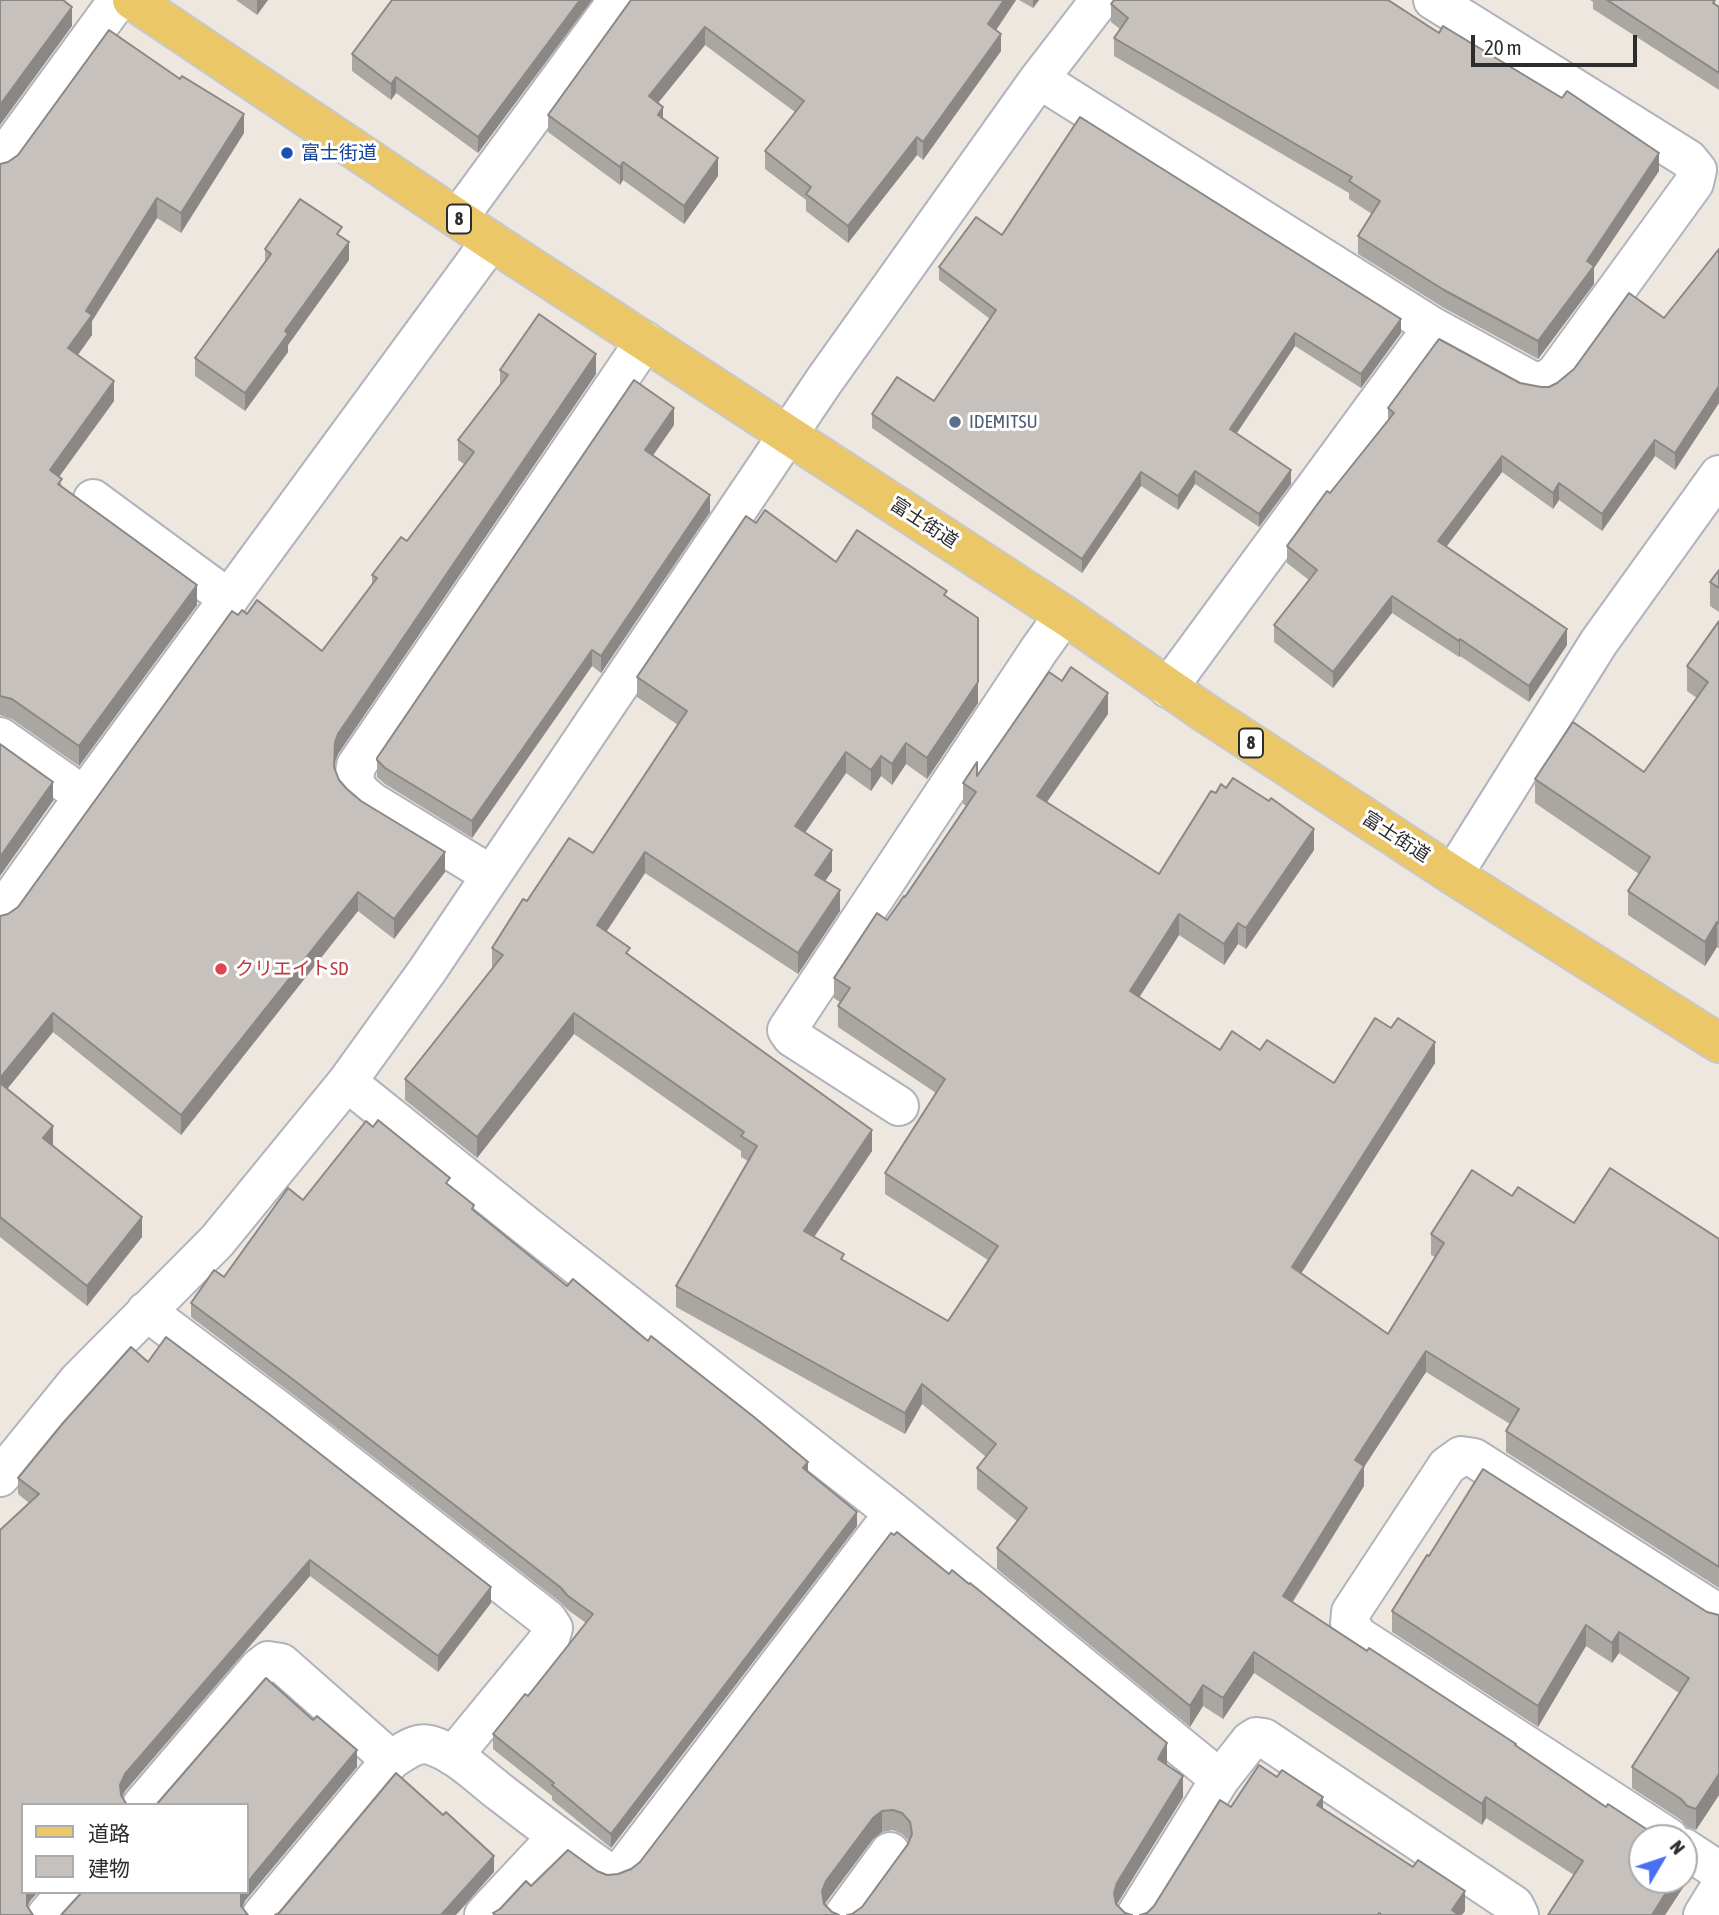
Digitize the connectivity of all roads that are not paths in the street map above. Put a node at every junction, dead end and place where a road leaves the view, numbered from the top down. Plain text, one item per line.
1 (118, 0) edge
2 (132, 0) edge
3 (618, 0) edge
4 (1100, 0) edge
5 (1433, 0) edge
6 (1039, 79) junction
7 (0, 162) edge
8 (458, 218) junction
9 (491, 241) junction
10 (1433, 327) junction
11 (645, 341) junction
12 (788, 434) junction
13 (1719, 475) edge
14 (93, 499) dead end
15 (229, 598) junction
16 (1064, 615) junction
17 (1168, 688) junction
18 (0, 737) edge
19 (84, 796) junction
20 (491, 874) junction
21 (1453, 875) junction
22 (0, 914) edge
23 (1719, 1043) edge
24 (347, 1082) junction
25 (899, 1106) dead end
26 (146, 1311) junction
27 (0, 1477) edge
28 (894, 1513) junction
29 (1719, 1614) edge
30 (453, 1756) junction
31 (391, 1760) junction
32 (1220, 1779) junction
33 (144, 1803) edge
34 (1647, 1824) edge
35 (557, 1837) junction
36 (890, 1853) dead end
37 (1698, 1857) edge
38 (1719, 1871) edge
39 (1719, 1889) edge
40 (64, 1894) edge
41 (47, 1915) edge
42 (262, 1915) edge
43 (484, 1915) edge
44 (844, 1915) edge
45 (1136, 1915) edge
46 (1519, 1915) edge
47 (1703, 1915) edge

1 - 7 street
2 - 8 main road, 富士街道 / 8
3 - 8 street
4 - 6 street
5 - 10 street
6 - 10 street
6 - 12 street
8 - 9 main road, 富士街道 / 8
9 - 11 main road, 富士街道 / 8
9 - 15 street
10 - 17 street
11 - 12 main road, 富士街道 / 8
11 - 20 street
12 - 16 main road, 富士街道 / 8
12 - 20 street
13 - 21 street
14 - 15 street
15 - 19 street
16 - 17 main road, 富士街道 / 8
16 - 25 street
17 - 21 main road, 富士街道 / 8
18 - 19 street
19 - 22 street
20 - 24 street
21 - 23 main road, 富士街道 / 8
24 - 26 street
24 - 28 street
26 - 27 street
26 - 30 street
28 - 32 street
28 - 35 street
29 - 34 street
30 - 31 street
30 - 35 street
31 - 33 street
31 - 42 street
32 - 45 street
32 - 46 street
35 - 43 street
36 - 44 street
37 - 38 street
39 - 47 street
40 - 41 street

